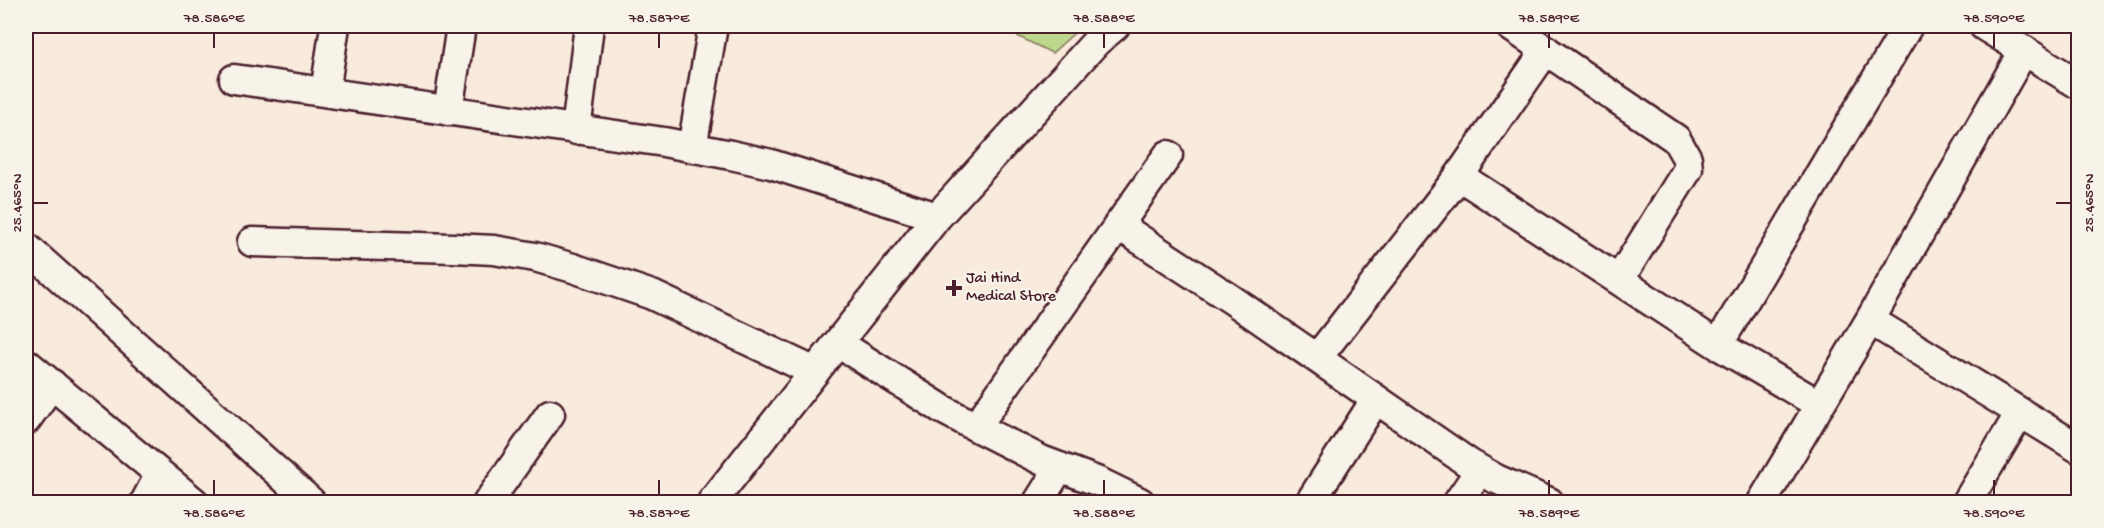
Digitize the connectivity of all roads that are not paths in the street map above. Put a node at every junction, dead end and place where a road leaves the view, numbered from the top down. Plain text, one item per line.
1 (335, 26) edge
2 (461, 26) edge
3 (589, 26) edge
4 (713, 26) edge
5 (1115, 26) edge
6 (1510, 26) edge
7 (1908, 26) edge
8 (1984, 26) edge
9 (1546, 50) junction
10 (2024, 50) junction
11 (234, 79) dead end
12 (2079, 84) edge
13 (325, 92) junction
14 (448, 111) junction
15 (576, 130) junction
16 (692, 148) junction
17 (1168, 155) dead end
18 (1459, 176) junction
19 (938, 217) junction
20 (1118, 225) junction
21 (252, 242) dead end
22 (26, 247) edge
23 (1619, 280) junction
24 (1870, 320) junction
25 (838, 343) junction
26 (1718, 345) junction
27 (1317, 358) junction
28 (26, 363) edge
29 (814, 372) junction
30 (52, 384) junction
31 (1376, 399) junction
32 (1820, 405) junction
33 (2020, 413) junction
34 (550, 414) dead end
35 (26, 420) edge
36 (976, 427) junction
37 (2079, 448) edge
38 (1060, 467) junction
39 (1480, 470) junction
40 (160, 474) junction
41 (144, 502) edge
42 (194, 502) edge
43 (311, 502) edge
44 (488, 502) edge
45 (711, 502) edge
46 (1038, 502) edge
47 (1140, 502) edge
48 (1311, 502) edge
49 (1458, 502) edge
50 (1549, 502) edge
51 (1762, 502) edge
52 (1967, 502) edge

1 - 13 street
2 - 14 street
3 - 15 street
4 - 16 street
5 - 19 street
6 - 9 street
7 - 26 street
8 - 10 street
9 - 18 street
9 - 23 street
10 - 12 street
10 - 24 street
11 - 13 street
13 - 14 street
14 - 15 street
15 - 16 street
16 - 19 street
17 - 20 street
18 - 23 street
18 - 27 street
19 - 25 street
20 - 27 street
20 - 36 street
21 - 29 street
22 - 43 street
23 - 26 street
24 - 32 street
24 - 33 street
25 - 29 street
25 - 36 street
26 - 32 street
27 - 31 street
28 - 30 street
29 - 45 street
30 - 35 street
30 - 40 street
31 - 39 street
31 - 48 street
32 - 51 street
33 - 37 street
33 - 52 street
34 - 44 street
36 - 38 street
38 - 46 street
38 - 47 street
39 - 49 street
39 - 50 street
40 - 41 street
40 - 42 street

